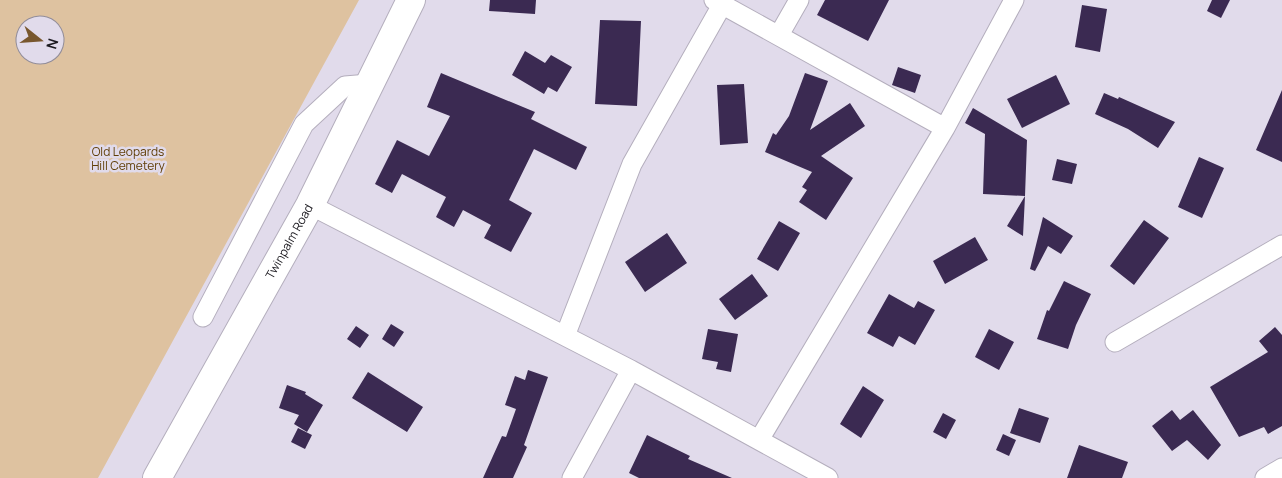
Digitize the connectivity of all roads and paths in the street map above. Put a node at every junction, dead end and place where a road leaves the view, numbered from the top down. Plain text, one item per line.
1 (411, 0) edge
2 (799, 0) edge
3 (1014, 0) edge
4 (718, 3) edge
5 (779, 35) junction
6 (369, 84) junction
7 (945, 128) junction
8 (310, 205) junction
9 (1282, 245) edge
10 (203, 317) dead end
11 (565, 336) junction
12 (1115, 342) dead end
13 (631, 370) junction
14 (759, 440) junction
15 (1282, 468) edge
16 (158, 478) edge
17 (572, 478) edge
18 (828, 478) edge
19 (1265, 478) edge

1 - 6 main road, Twinpalm Road
2 - 5 street
3 - 7 street
4 - 5 street
4 - 11 street
5 - 7 street
6 - 8 main road, Twinpalm Road
6 - 10 street
7 - 14 street
8 - 11 street
8 - 16 main road, Twinpalm Road
9 - 12 street
11 - 13 street
13 - 14 street
13 - 17 street
14 - 18 street
15 - 19 street

